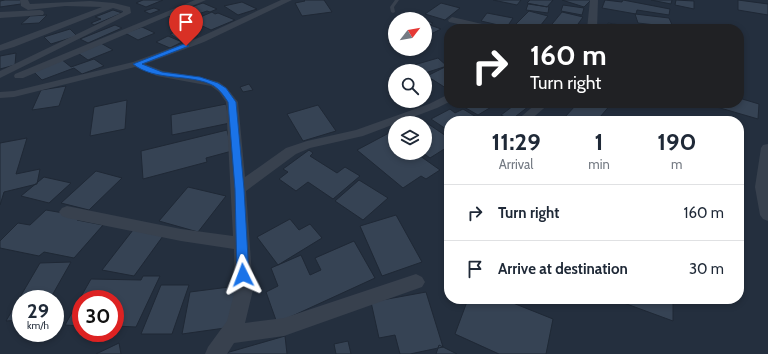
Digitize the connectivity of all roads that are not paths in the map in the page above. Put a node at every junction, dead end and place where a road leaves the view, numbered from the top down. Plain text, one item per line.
1 (24, 0) edge
2 (127, 0) edge
3 (202, 0) edge
4 (288, 0) edge
5 (397, 0) edge
6 (594, 0) edge
7 (115, 5) junction
8 (101, 10) junction
9 (392, 12) dead end
10 (0, 15) edge
11 (452, 20) dead end
12 (470, 24) edge
13 (592, 24) edge
14 (0, 48) edge
15 (136, 64) junction
16 (0, 75) edge
17 (0, 83) edge
18 (0, 95) edge
19 (444, 100) edge
20 (538, 108) edge
21 (528, 116) edge
22 (768, 148) edge
23 (239, 189) junction
24 (67, 212) dead end
25 (768, 215) edge
26 (242, 244) junction
27 (416, 282) dead end
28 (228, 334) junction
29 (215, 354) edge

1 - 7 street
2 - 7 street
3 - 17 street
4 - 15 street
5 - 9 lane
6 - 13 street
7 - 8 street
7 - 16 street
8 - 10 street
8 - 14 street
11 - 12 street
15 - 18 street
15 - 23 street
19 - 23 street
20 - 21 street
22 - 25 street
23 - 26 street
24 - 26 street
26 - 28 street
27 - 28 street
28 - 29 street

